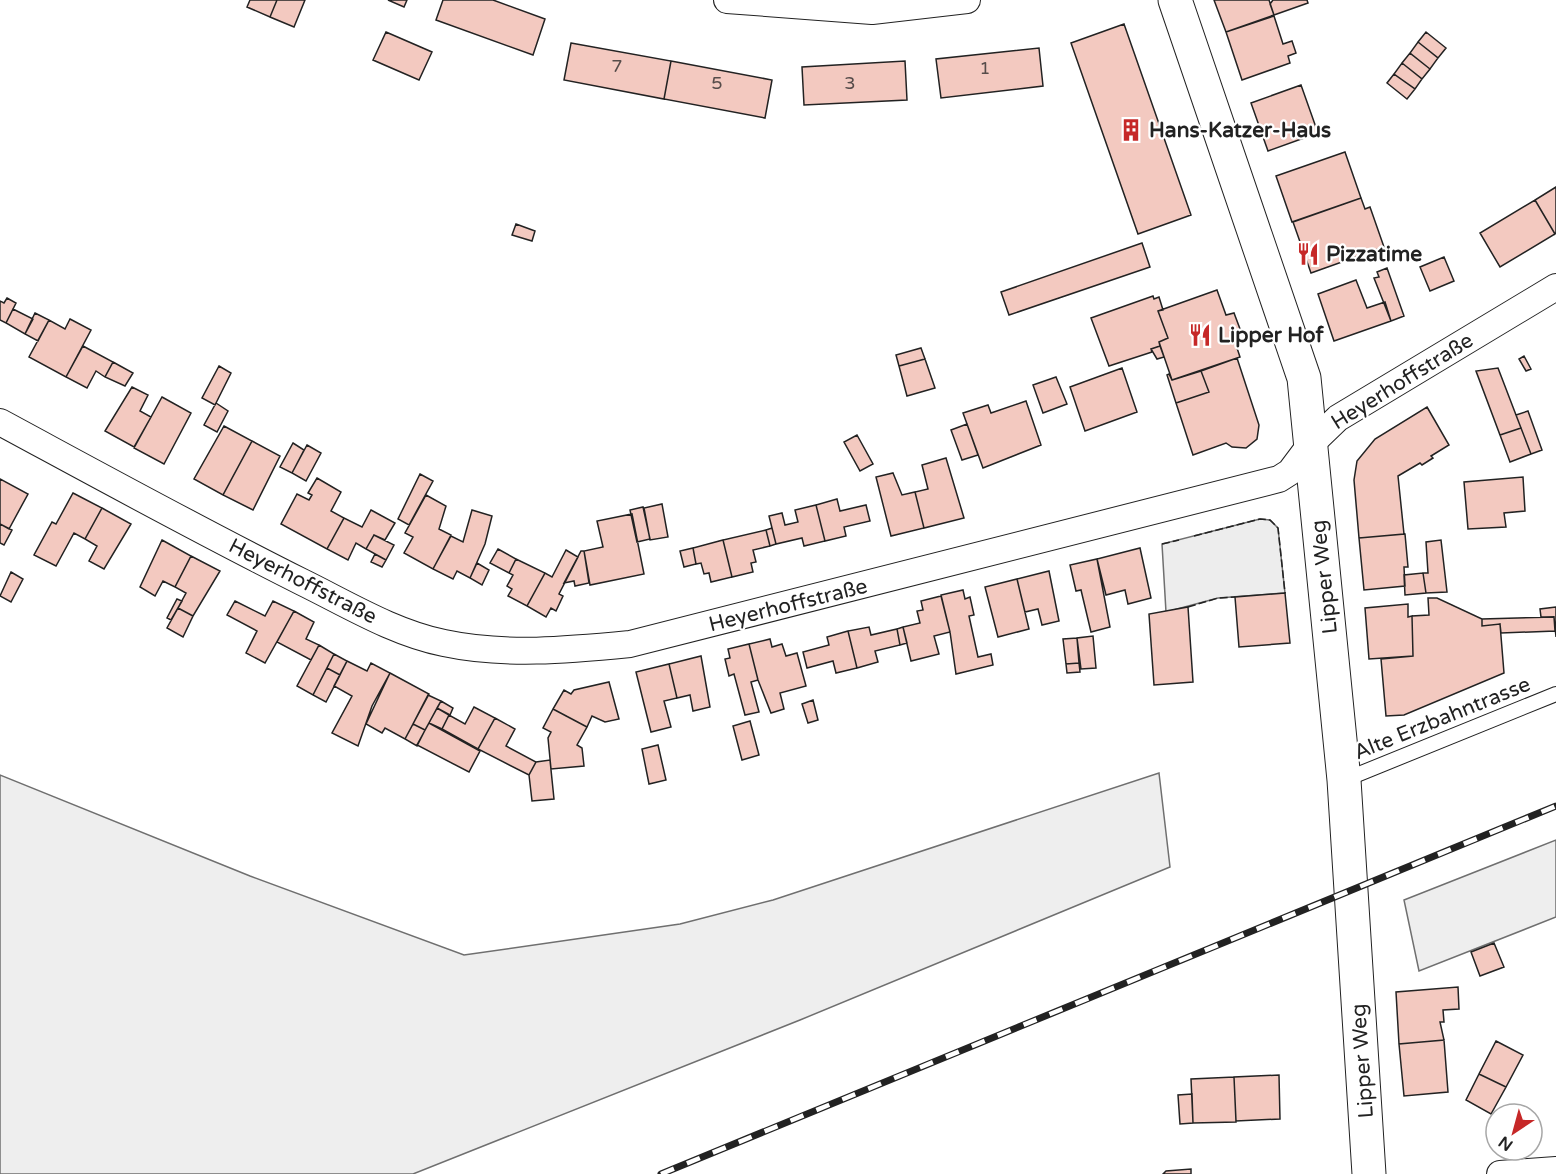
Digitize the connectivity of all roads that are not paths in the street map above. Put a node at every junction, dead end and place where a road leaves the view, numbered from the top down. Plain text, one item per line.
1 (727, 0) edge
2 (967, 0) edge
3 (1175, 0) edge
4 (1556, 287) edge
5 (0, 422) edge
6 (1311, 444) junction
7 (1556, 694) edge
8 (1344, 780) junction
9 (1545, 1172) edge
10 (1369, 1174) edge
11 (1500, 1174) edge

1 - 2 street
3 - 6 street, Lipper Weg
4 - 6 street, Heyerhoffstraße
5 - 6 street, Heyerhoffstraße
6 - 8 street, Lipper Weg
7 - 8 lane, Alte Erzbahntrasse
8 - 10 street, Lipper Weg
9 - 11 street

